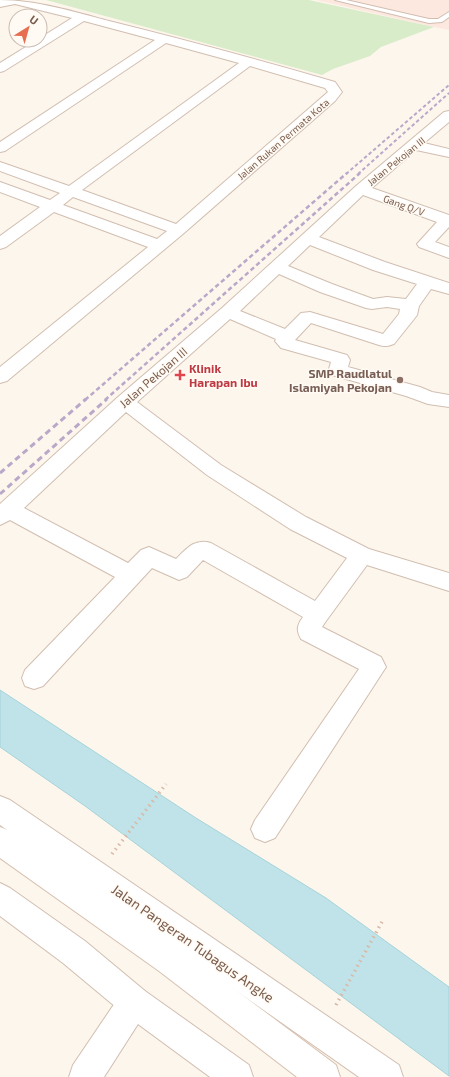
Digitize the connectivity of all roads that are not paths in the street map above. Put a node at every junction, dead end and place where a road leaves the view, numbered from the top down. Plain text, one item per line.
1 (338, 0) edge
2 (0, 4) edge
3 (449, 14) edge
4 (83, 17) junction
5 (164, 39) junction
6 (249, 61) junction
7 (0, 68) edge
8 (445, 123) edge
9 (415, 145) junction
10 (0, 148) edge
11 (449, 153) edge
12 (0, 166) edge
13 (0, 187) edge
14 (361, 189) junction
15 (70, 192) junction
16 (50, 206) junction
17 (446, 226) edge
18 (178, 230) junction
19 (307, 238) junction
20 (0, 244) edge
21 (158, 245) junction
22 (449, 253) edge
23 (276, 267) junction
24 (428, 282) junction
25 (449, 288) edge
26 (410, 305) junction
27 (228, 312) junction
28 (288, 337) junction
29 (0, 377) edge
30 (449, 400) edge
31 (125, 402) junction
32 (4, 513) edge
33 (362, 555) junction
34 (130, 576) junction
35 (449, 582) edge
36 (318, 614) junction
37 (34, 678) dead end
38 (0, 809) edge
39 (265, 829) dead end
40 (0, 841) edge
41 (0, 898) edge
42 (134, 1002) junction
43 (85, 1077) edge
44 (237, 1077) edge
45 (324, 1077) edge
46 (387, 1077) edge

1 - 3 lane
2 - 4 street, Jalan Rukan Permata Kota
4 - 5 street, Jalan Rukan Permata Kota
4 - 7 street
5 - 6 street, Jalan Rukan Permata Kota
5 - 10 street
6 - 15 street
6 - 18 street, Jalan Rukan Permata Kota
8 - 9 street, Jalan Pekojan III
9 - 11 street
9 - 14 street, Jalan Pekojan III
12 - 15 street
13 - 16 street
14 - 17 street, Gang Q/V
14 - 19 street, Jalan Pekojan III
15 - 16 street
15 - 18 street
16 - 20 street
16 - 21 street
17 - 22 street
18 - 21 street, Jalan Rukan Permata Kota
19 - 23 street, Jalan Pekojan III
19 - 24 street
21 - 29 street, Jalan Rukan Permata Kota
23 - 26 street
23 - 27 street, Jalan Pekojan III
24 - 25 street
24 - 26 street
26 - 28 street
27 - 28 street
27 - 31 street, Jalan Pekojan III
28 - 30 street
31 - 32 street, Jalan Pekojan III
31 - 33 street
32 - 34 street
33 - 35 street
33 - 36 street
34 - 36 street
34 - 37 street
36 - 39 street
38 - 46 street, Jalan Pangeran Tubagus Angke
40 - 45 street
41 - 42 street
42 - 43 street
42 - 44 street

